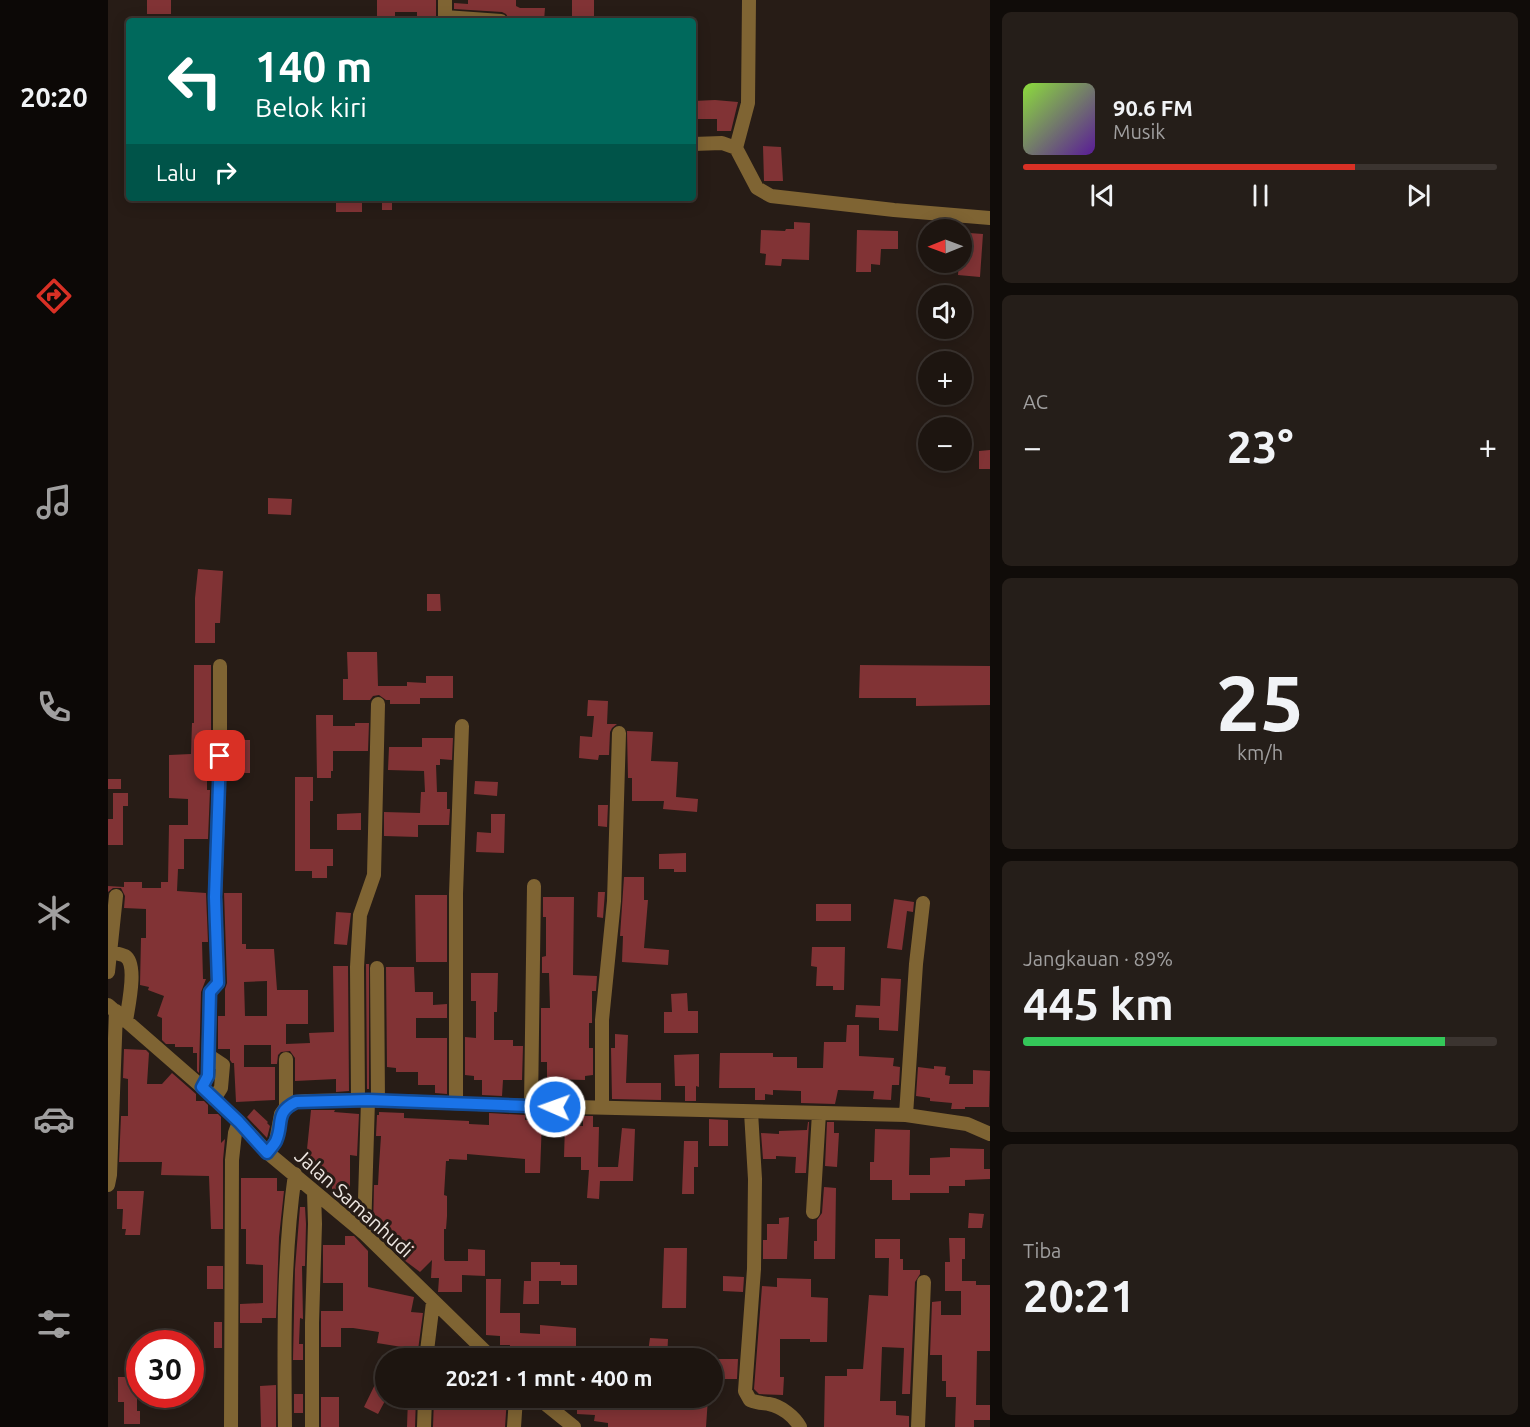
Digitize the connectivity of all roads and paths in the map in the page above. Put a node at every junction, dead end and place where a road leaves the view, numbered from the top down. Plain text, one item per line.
1 (445, 0) edge
2 (749, 0) edge
3 (445, 18) edge
4 (696, 144) edge
5 (736, 148) junction
6 (990, 218) edge
7 (220, 666) dead end
8 (378, 704) dead end
9 (462, 726) dead end
10 (619, 733) dead end
11 (534, 886) dead end
12 (116, 896) dead end
13 (923, 903) dead end
14 (111, 952) junction
15 (377, 968) dead end
16 (108, 972) edge
17 (117, 1012) edge
18 (208, 1055) junction
19 (286, 1059) dead end
20 (202, 1087) junction
21 (214, 1099) junction
22 (368, 1100) junction
23 (456, 1103) junction
24 (531, 1106) junction
25 (286, 1107) junction
26 (602, 1108) junction
27 (751, 1112) junction
28 (819, 1113) junction
29 (906, 1114) junction
30 (239, 1122) junction
31 (990, 1134) edge
32 (267, 1153) junction
33 (295, 1174) junction
34 (108, 1185) edge
35 (314, 1192) junction
36 (813, 1212) dead end
37 (364, 1233) junction
38 (924, 1282) dead end
39 (433, 1302) junction
40 (427, 1348) edge
41 (482, 1348) edge
42 (425, 1408) edge
43 (515, 1408) edge
44 (550, 1408) edge
45 (231, 1427) edge
46 (285, 1427) edge
47 (312, 1427) edge
48 (424, 1427) edge
49 (514, 1427) edge
50 (574, 1427) edge
51 (800, 1427) edge
52 (918, 1427) edge

1 - 3 street
2 - 5 street
4 - 5 street
5 - 6 street
7 - 18 street
8 - 22 street
9 - 23 street
10 - 26 street
11 - 24 street
12 - 14 street
13 - 29 street
14 - 16 street
14 - 17 street
15 - 22 street
17 - 20 street, Jalan Samanhudi
17 - 34 street
18 - 20 street
18 - 21 street
19 - 25 street
20 - 21 street, Jalan Samanhudi
21 - 30 street, Jalan Samanhudi
22 - 23 street
22 - 25 street
22 - 37 street
23 - 24 street
24 - 26 street
25 - 32 street
26 - 27 street
27 - 28 street
27 - 51 street
28 - 29 street
28 - 36 street
29 - 31 street
30 - 32 street, Jalan Samanhudi
30 - 45 street
32 - 33 street, Jalan Samanhudi
33 - 35 street, Jalan Samanhudi
33 - 46 street
35 - 37 street, Jalan Samanhudi
35 - 47 street
37 - 39 street, Jalan Samanhudi
38 - 52 street
39 - 40 street
39 - 41 street, Jalan Samanhudi
42 - 48 street
43 - 49 street
44 - 50 street

